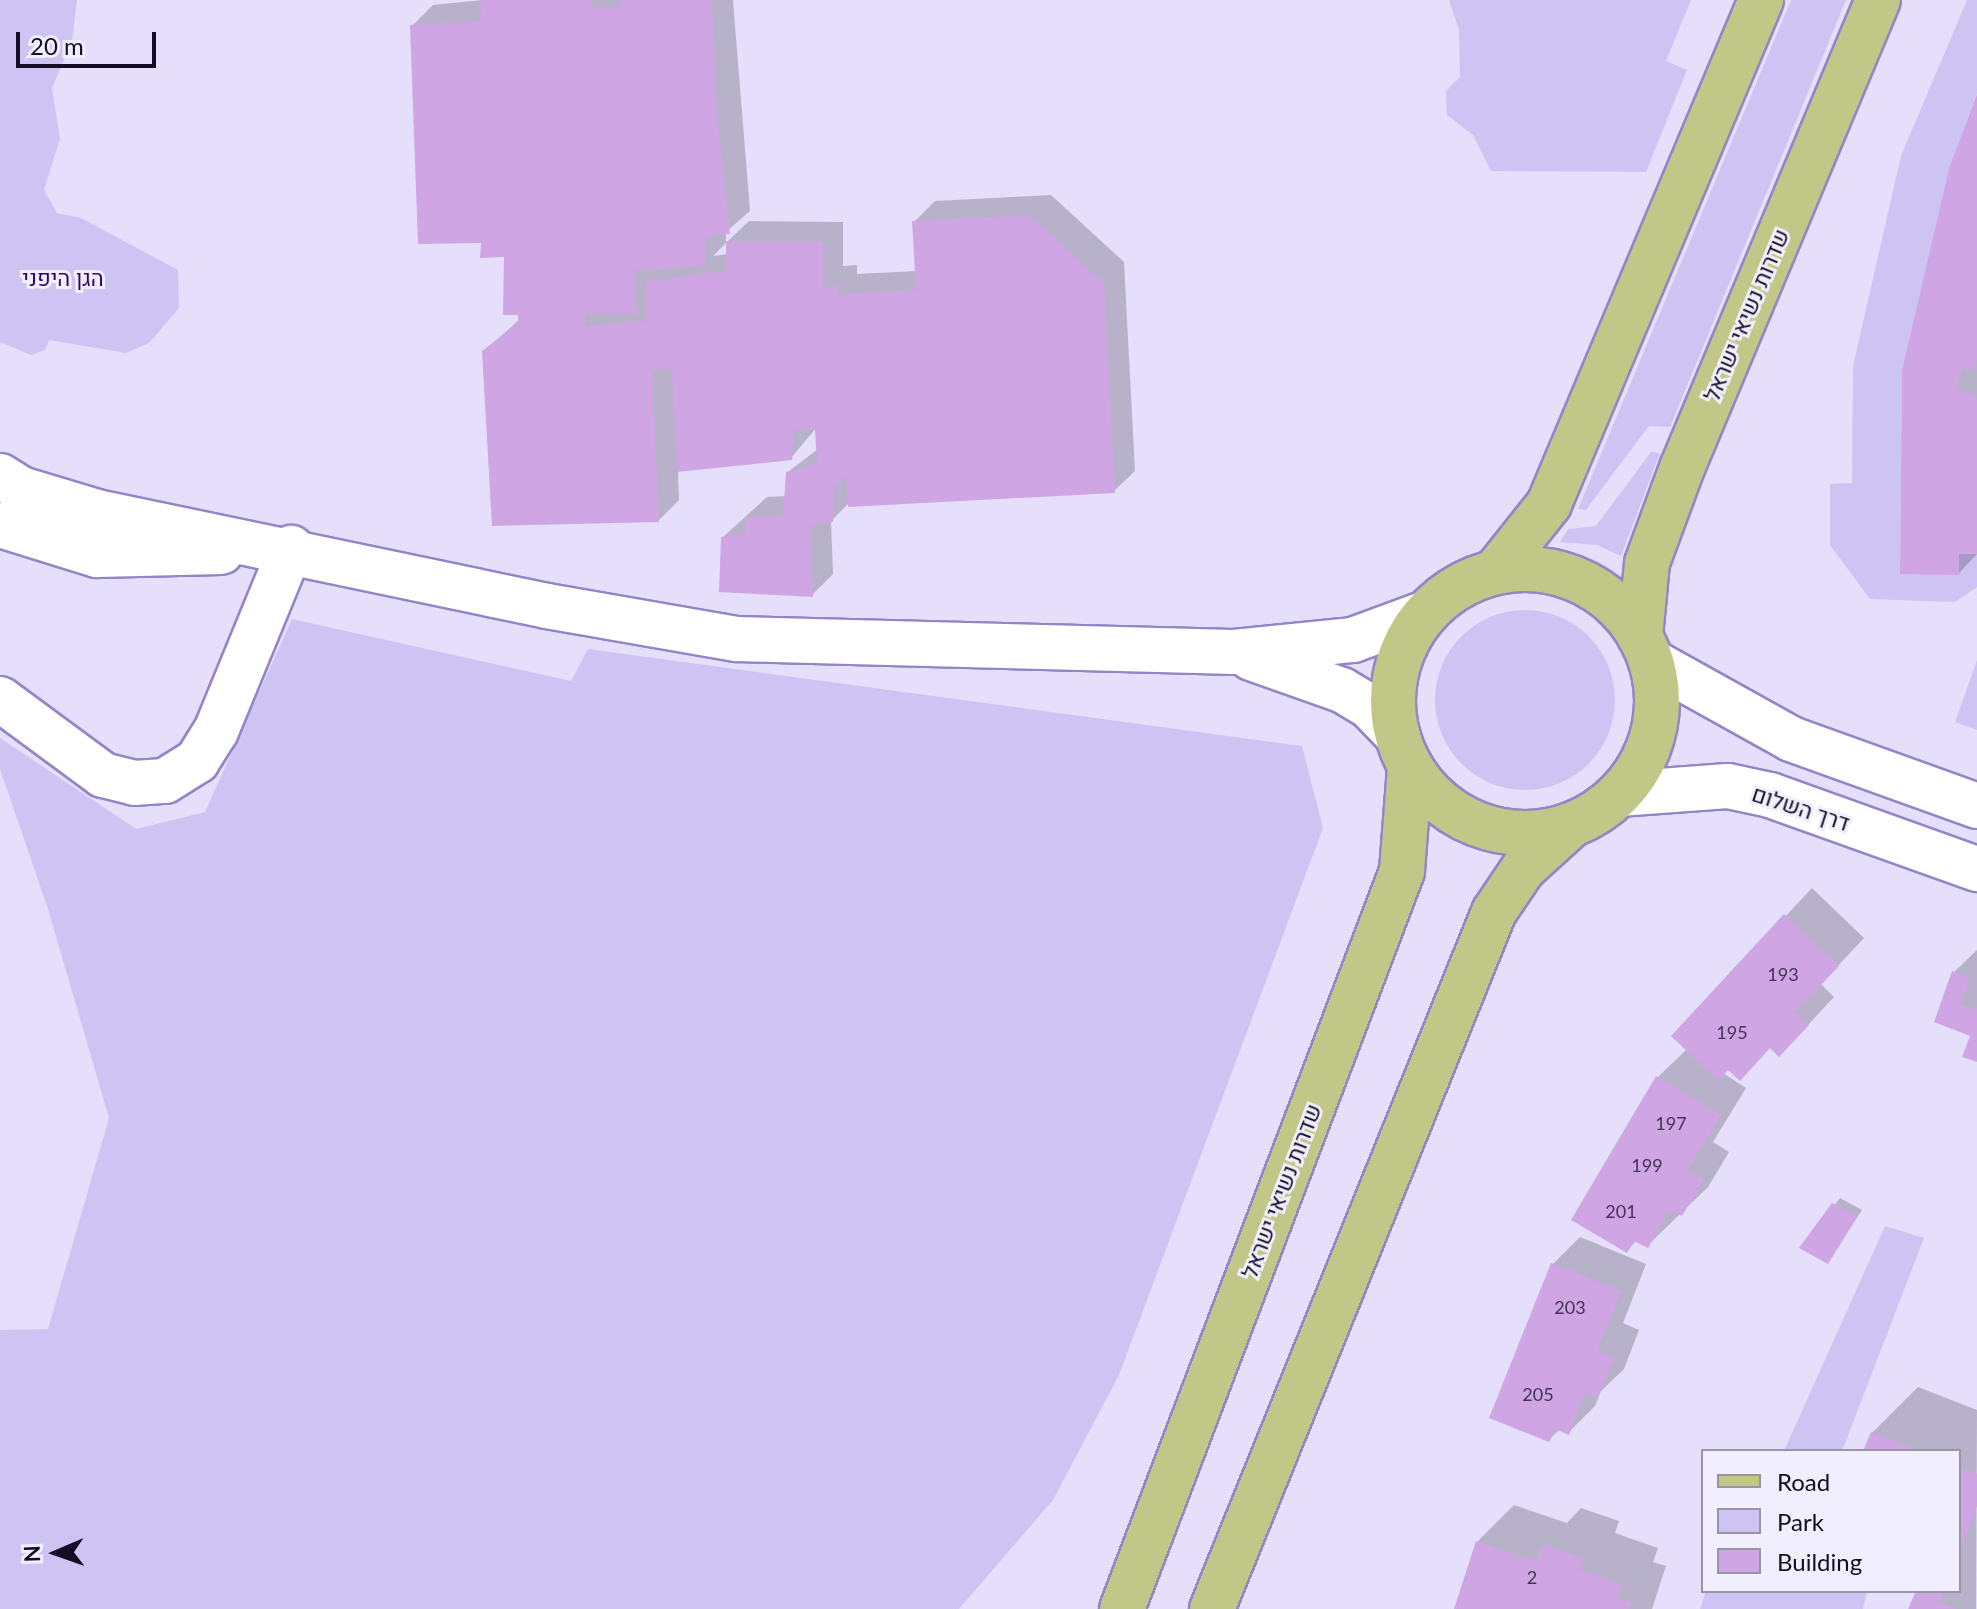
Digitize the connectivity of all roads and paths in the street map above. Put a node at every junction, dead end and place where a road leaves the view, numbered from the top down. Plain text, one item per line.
1 (1761, 0) edge
2 (1879, 1) edge
3 (0, 476) edge
4 (0, 525) edge
5 (291, 548) junction
6 (1495, 572) junction
7 (1426, 613) junction
8 (1646, 649) junction
9 (1234, 652) junction
10 (0, 699) edge
11 (1404, 751) junction
12 (1619, 794) junction
13 (1977, 806) edge
14 (1568, 828) junction
15 (1977, 869) edge
16 (1122, 1609) edge
17 (1212, 1609) edge

1 - 6 main road
2 - 8 main road, שדרות נשיאי ישראל
3 - 5 street
4 - 5 street
5 - 9 street
5 - 10 street
6 - 7 main road
6 - 8 main road
7 - 9 street
7 - 11 main road
8 - 12 main road
8 - 13 street
9 - 11 street
11 - 14 main road
11 - 16 main road, שדרות נשיאי ישראל
12 - 14 main road
12 - 15 street, דרך השלום
14 - 17 main road

